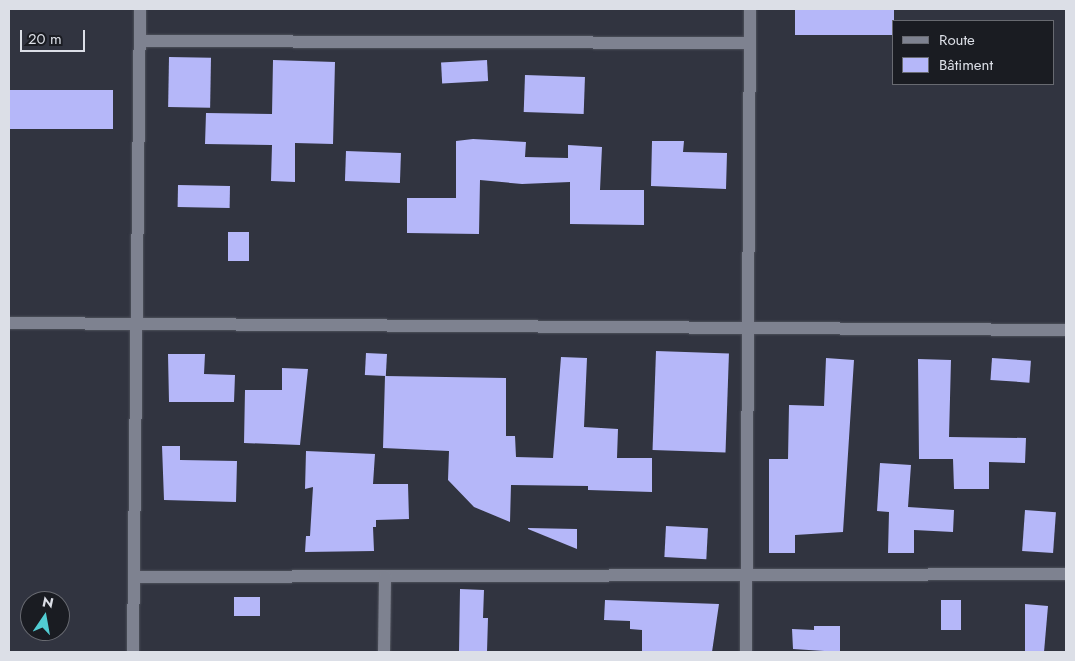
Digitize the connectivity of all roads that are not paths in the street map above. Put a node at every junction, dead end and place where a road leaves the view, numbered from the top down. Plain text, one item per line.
1 (140, 9) edge
2 (750, 9) edge
3 (140, 40) junction
4 (750, 43) junction
5 (9, 323) edge
6 (136, 323) junction
7 (748, 329) junction
8 (1066, 330) edge
9 (746, 574) junction
10 (1066, 574) edge
11 (385, 576) junction
12 (134, 577) junction
13 (133, 652) edge
14 (384, 652) edge
15 (746, 652) edge

1 - 3 street
2 - 4 street
3 - 4 street
3 - 6 street
4 - 7 street
5 - 6 street
6 - 7 street
6 - 12 street
7 - 8 street
7 - 9 street
9 - 10 street
9 - 11 street
9 - 15 street
11 - 12 street
11 - 14 street
12 - 13 street

